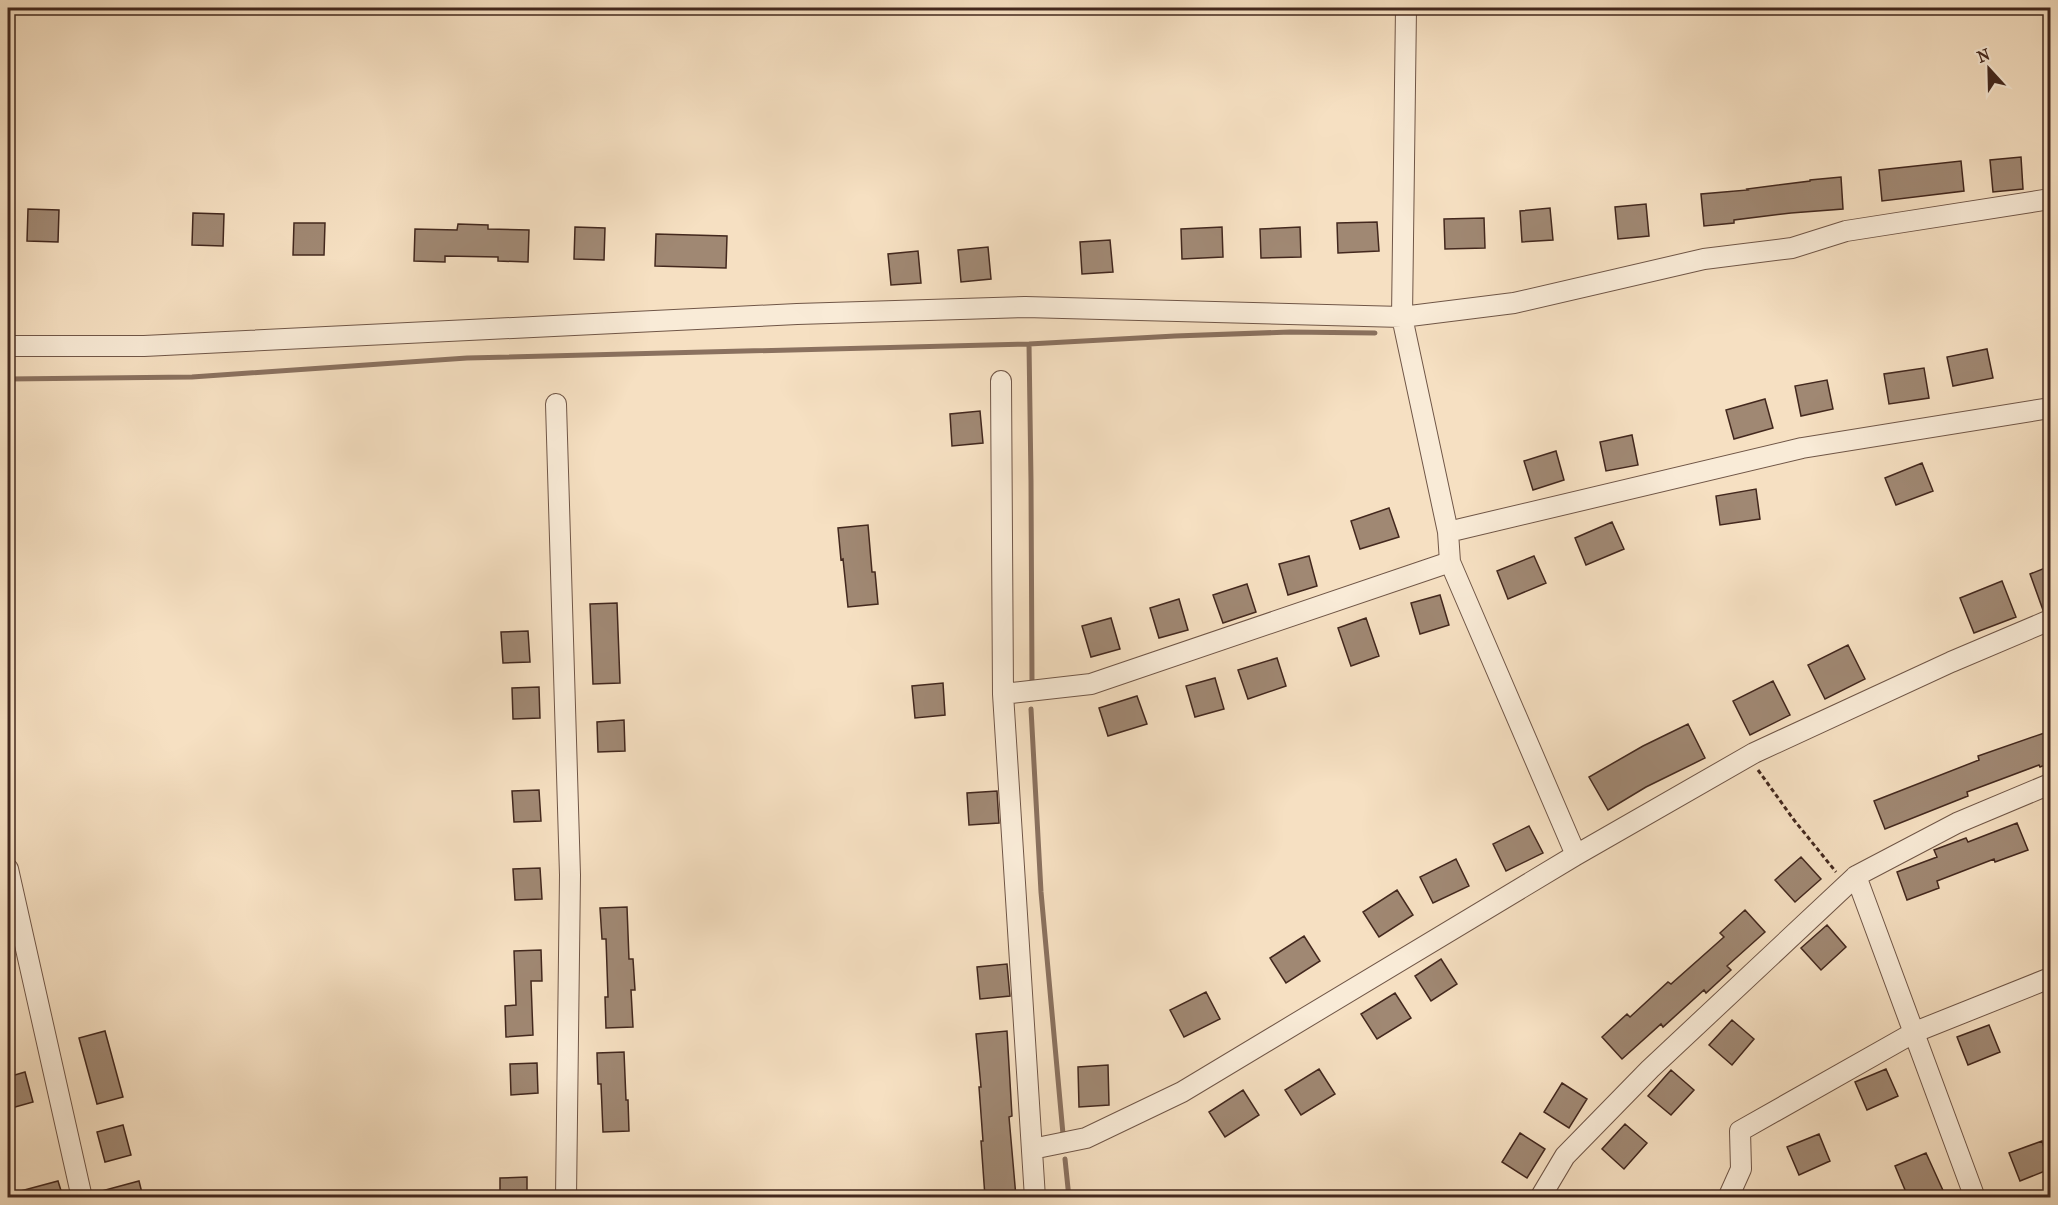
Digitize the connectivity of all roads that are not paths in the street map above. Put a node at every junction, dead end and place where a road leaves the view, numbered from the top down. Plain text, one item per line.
1 (1406, 8) edge
2 (2050, 199) edge
3 (1402, 317) junction
4 (8, 346) edge
5 (1001, 381) dead end
6 (556, 404) dead end
7 (2050, 408) edge
8 (1448, 532) junction
9 (1450, 562) junction
10 (2050, 620) edge
11 (1003, 694) junction
12 (2050, 784) edge
13 (1576, 855) junction
14 (8, 869) edge
15 (1851, 880) junction
16 (2050, 978) edge
17 (1915, 1032) junction
18 (1032, 1149) junction
19 (82, 1197) edge
20 (566, 1197) edge
21 (1035, 1197) edge
22 (1540, 1197) edge
23 (1728, 1197) edge
24 (1975, 1197) edge

1 - 3 street
2 - 3 street
3 - 4 street
3 - 8 street
5 - 11 street
6 - 20 street
7 - 8 street
8 - 9 street
9 - 11 street
9 - 13 street
10 - 13 street
11 - 18 street
12 - 15 street
13 - 18 street
14 - 19 street
15 - 17 street
15 - 22 street
16 - 17 street
17 - 23 street
17 - 24 street
18 - 21 street

